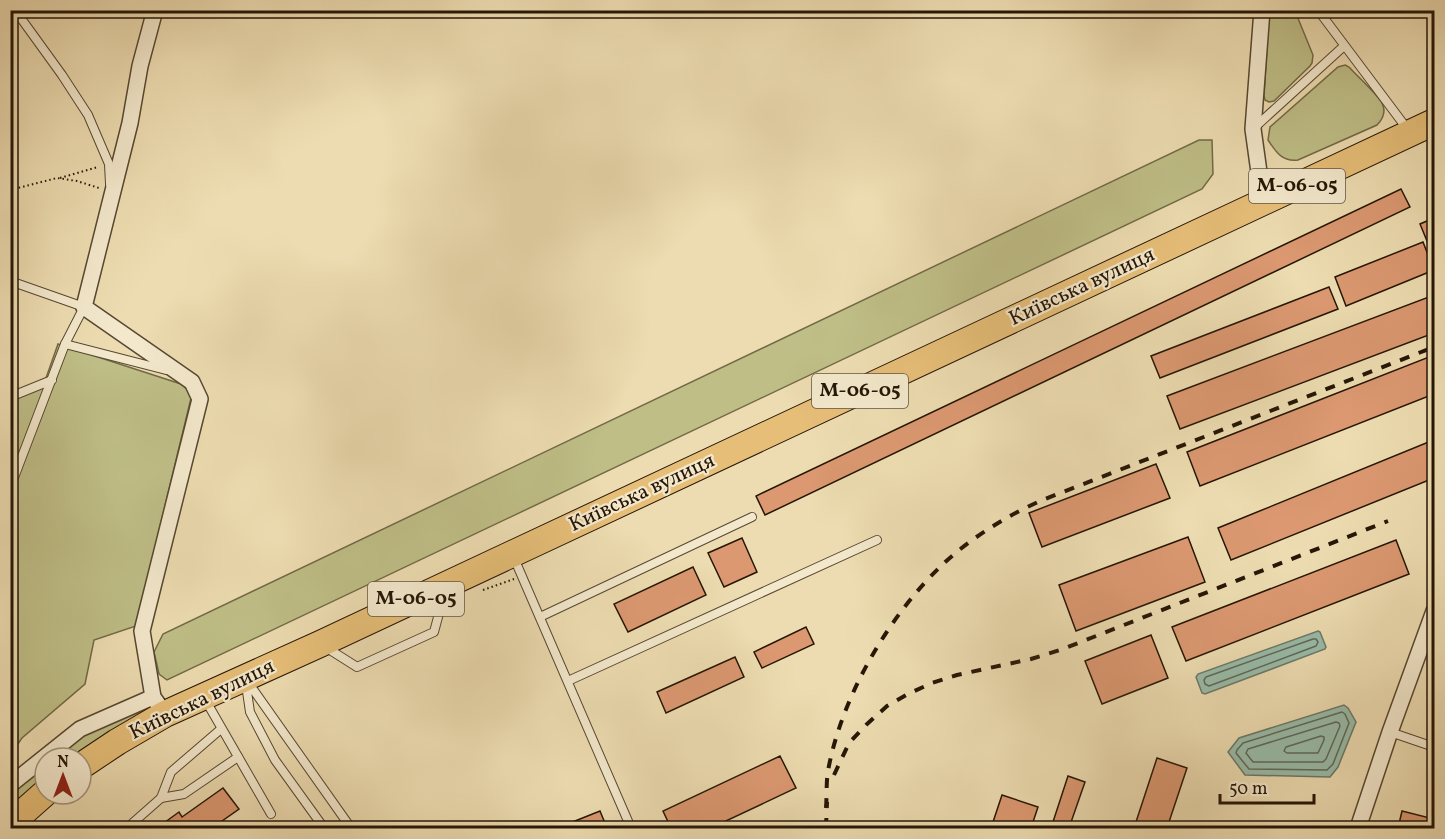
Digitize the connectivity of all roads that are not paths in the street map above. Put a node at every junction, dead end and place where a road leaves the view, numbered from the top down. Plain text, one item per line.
1 (15, 10) edge
2 (155, 10) edge
3 (1262, 10) edge
4 (1318, 10) edge
5 (1344, 46) junction
6 (1434, 122) edge
7 (1253, 129) junction
8 (1410, 133) junction
9 (111, 197) junction
10 (1263, 201) junction
11 (10, 281) edge
12 (84, 307) junction
13 (66, 344) junction
14 (179, 374) junction
15 (52, 380) junction
16 (10, 397) edge
17 (10, 488) edge
18 (752, 517) dead end
19 (877, 540) dead end
20 (518, 565) junction
21 (446, 585) junction
22 (1434, 611) edge
23 (540, 616) junction
24 (320, 644) junction
25 (244, 678) junction
26 (568, 681) junction
27 (204, 697) junction
28 (159, 706) junction
29 (221, 729) junction
30 (1390, 732) junction
31 (1434, 747) edge
32 (238, 757) junction
33 (93, 758) edge
34 (10, 785) edge
35 (161, 798) junction
36 (33, 804) edge
37 (271, 814) dead end
38 (10, 824) edge
39 (127, 828) edge
40 (324, 828) edge
41 (351, 828) edge
42 (632, 828) edge
43 (1358, 828) edge

1 - 9 lane
2 - 9 street
3 - 7 street
4 - 5 lane
5 - 7 lane
5 - 8 lane
6 - 8 highway, М-06-05
7 - 10 street
8 - 10 highway, М-06-05
9 - 12 street
10 - 20 highway, Київська вулиця / М-06-05
11 - 12 lane
12 - 13 lane
12 - 14 street
13 - 14 lane
13 - 15 lane
14 - 28 street
15 - 16 lane
15 - 17 lane
18 - 23 lane
19 - 26 lane
20 - 21 highway, Київська вулиця / М-06-05
20 - 23 lane
21 - 24 highway, Київська вулиця / М-06-05
21 - 24 lane
22 - 30 street
23 - 26 lane
24 - 25 highway, Київська вулиця / М-06-05
25 - 27 highway, Київська вулиця / М-06-05
25 - 40 lane
25 - 41 lane
26 - 42 lane
27 - 28 highway, Київська вулиця / М-06-05
27 - 29 lane
28 - 33 highway, Київська вулиця / М-06-05
28 - 34 street
29 - 32 lane
29 - 35 lane
30 - 31 lane
30 - 43 street
32 - 35 lane
32 - 37 lane
35 - 39 lane
36 - 38 highway

